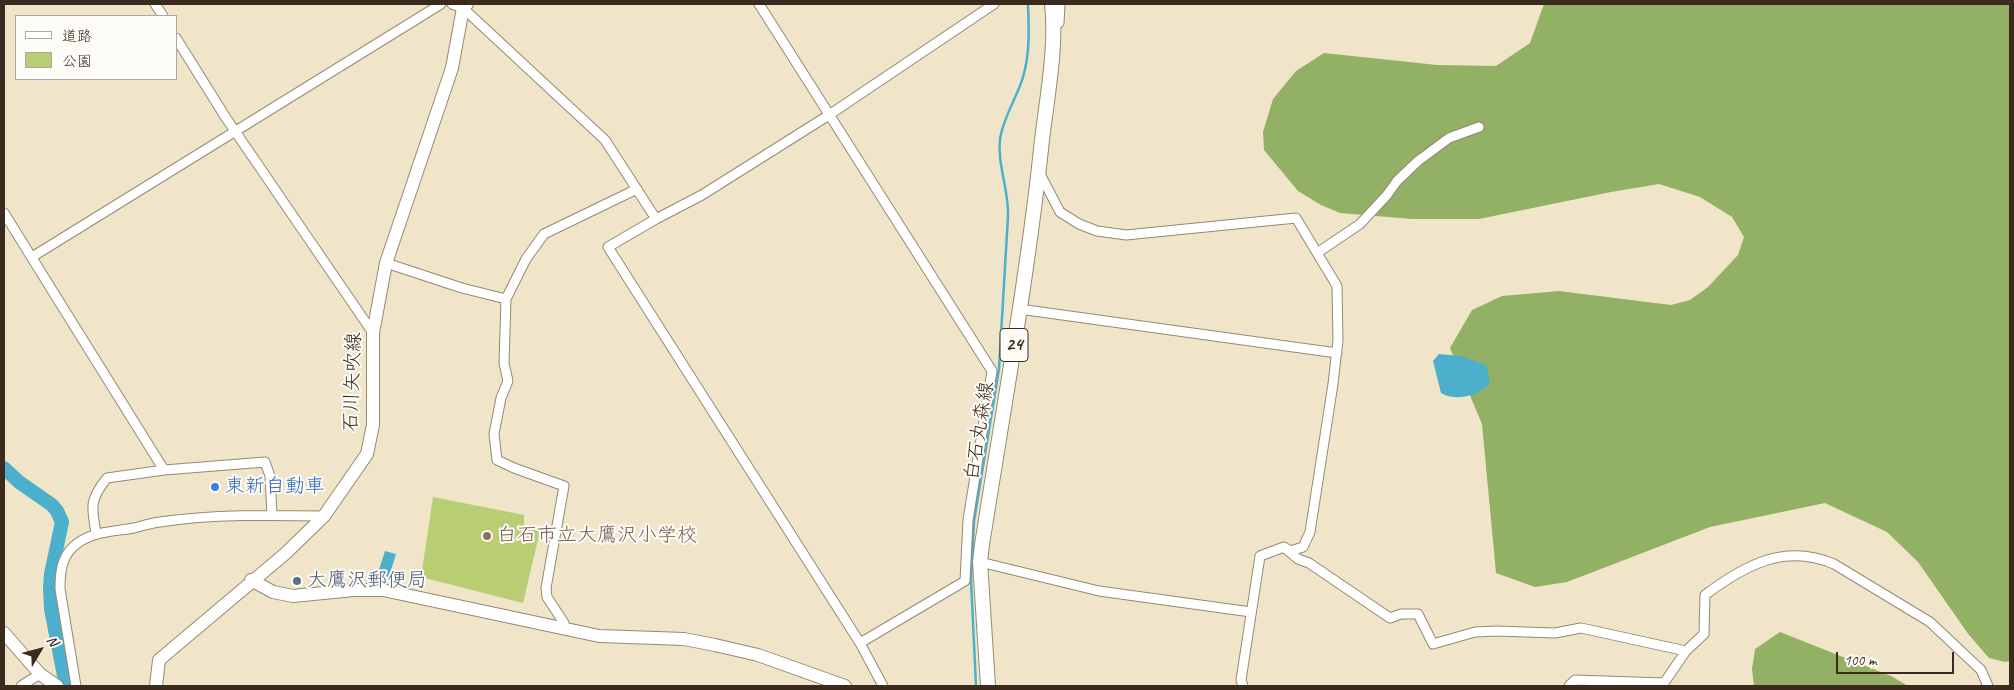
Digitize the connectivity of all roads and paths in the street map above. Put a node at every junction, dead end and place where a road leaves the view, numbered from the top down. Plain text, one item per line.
1 (155, 4) edge
2 (440, 4) edge
3 (759, 4) edge
4 (994, 4) edge
5 (1052, 4) edge
6 (1060, 4) edge
7 (461, 5) edge
8 (162, 15) edge
9 (1052, 39) junction
10 (178, 41) edge
11 (829, 115) junction
12 (1479, 128) dead end
13 (236, 132) junction
14 (1039, 172) junction
15 (637, 189) junction
16 (4, 214) edge
17 (656, 219) junction
18 (1317, 254) junction
19 (32, 257) junction
20 (386, 263) junction
21 (506, 299) junction
22 (1019, 309) junction
23 (373, 333) junction
24 (1337, 353) junction
25 (164, 470) junction
26 (272, 515) junction
27 (324, 516) junction
28 (96, 533) junction
29 (1284, 547) junction
30 (980, 562) junction
31 (251, 580) junction
32 (1251, 612) junction
33 (562, 630) junction
34 (4, 633) edge
35 (860, 643) junction
36 (1686, 650) junction
37 (42, 675) junction
38 (21, 686) edge
39 (57, 686) edge
40 (76, 686) edge
41 (156, 686) edge
42 (845, 686) edge
43 (883, 686) edge
44 (988, 686) edge
45 (1243, 686) edge
46 (1569, 686) edge
47 (1988, 686) edge

1 - 8 street
2 - 13 street
3 - 11 street
4 - 11 street
5 - 9 main road, 白石丸森線 / 24
6 - 9 street
7 - 15 street
7 - 20 main road, 石川矢吹線
9 - 14 main road, 白石丸森線 / 24
10 - 13 street
11 - 17 street
11 - 35 street
12 - 18 street
13 - 19 street
13 - 23 street
14 - 18 street
14 - 22 main road, 白石丸森線 / 24
15 - 17 street
15 - 21 street
16 - 19 street
17 - 35 street
18 - 24 street
19 - 25 street
20 - 21 street
20 - 23 main road, 石川矢吹線
21 - 33 street
22 - 24 street
22 - 30 main road, 白石丸森線 / 24
23 - 27 main road, 石川矢吹線
24 - 29 street
25 - 26 street
25 - 28 street
26 - 27 street
26 - 28 street
27 - 31 main road, 石川矢吹線
28 - 40 street
29 - 32 street
29 - 36 street
30 - 32 street
30 - 44 main road, 白石丸森線 / 24
31 - 33 main road
31 - 41 main road, 石川矢吹線
32 - 45 street
33 - 42 main road
34 - 37 main road
35 - 43 street
36 - 46 street
36 - 47 street
37 - 38 street
37 - 39 main road

